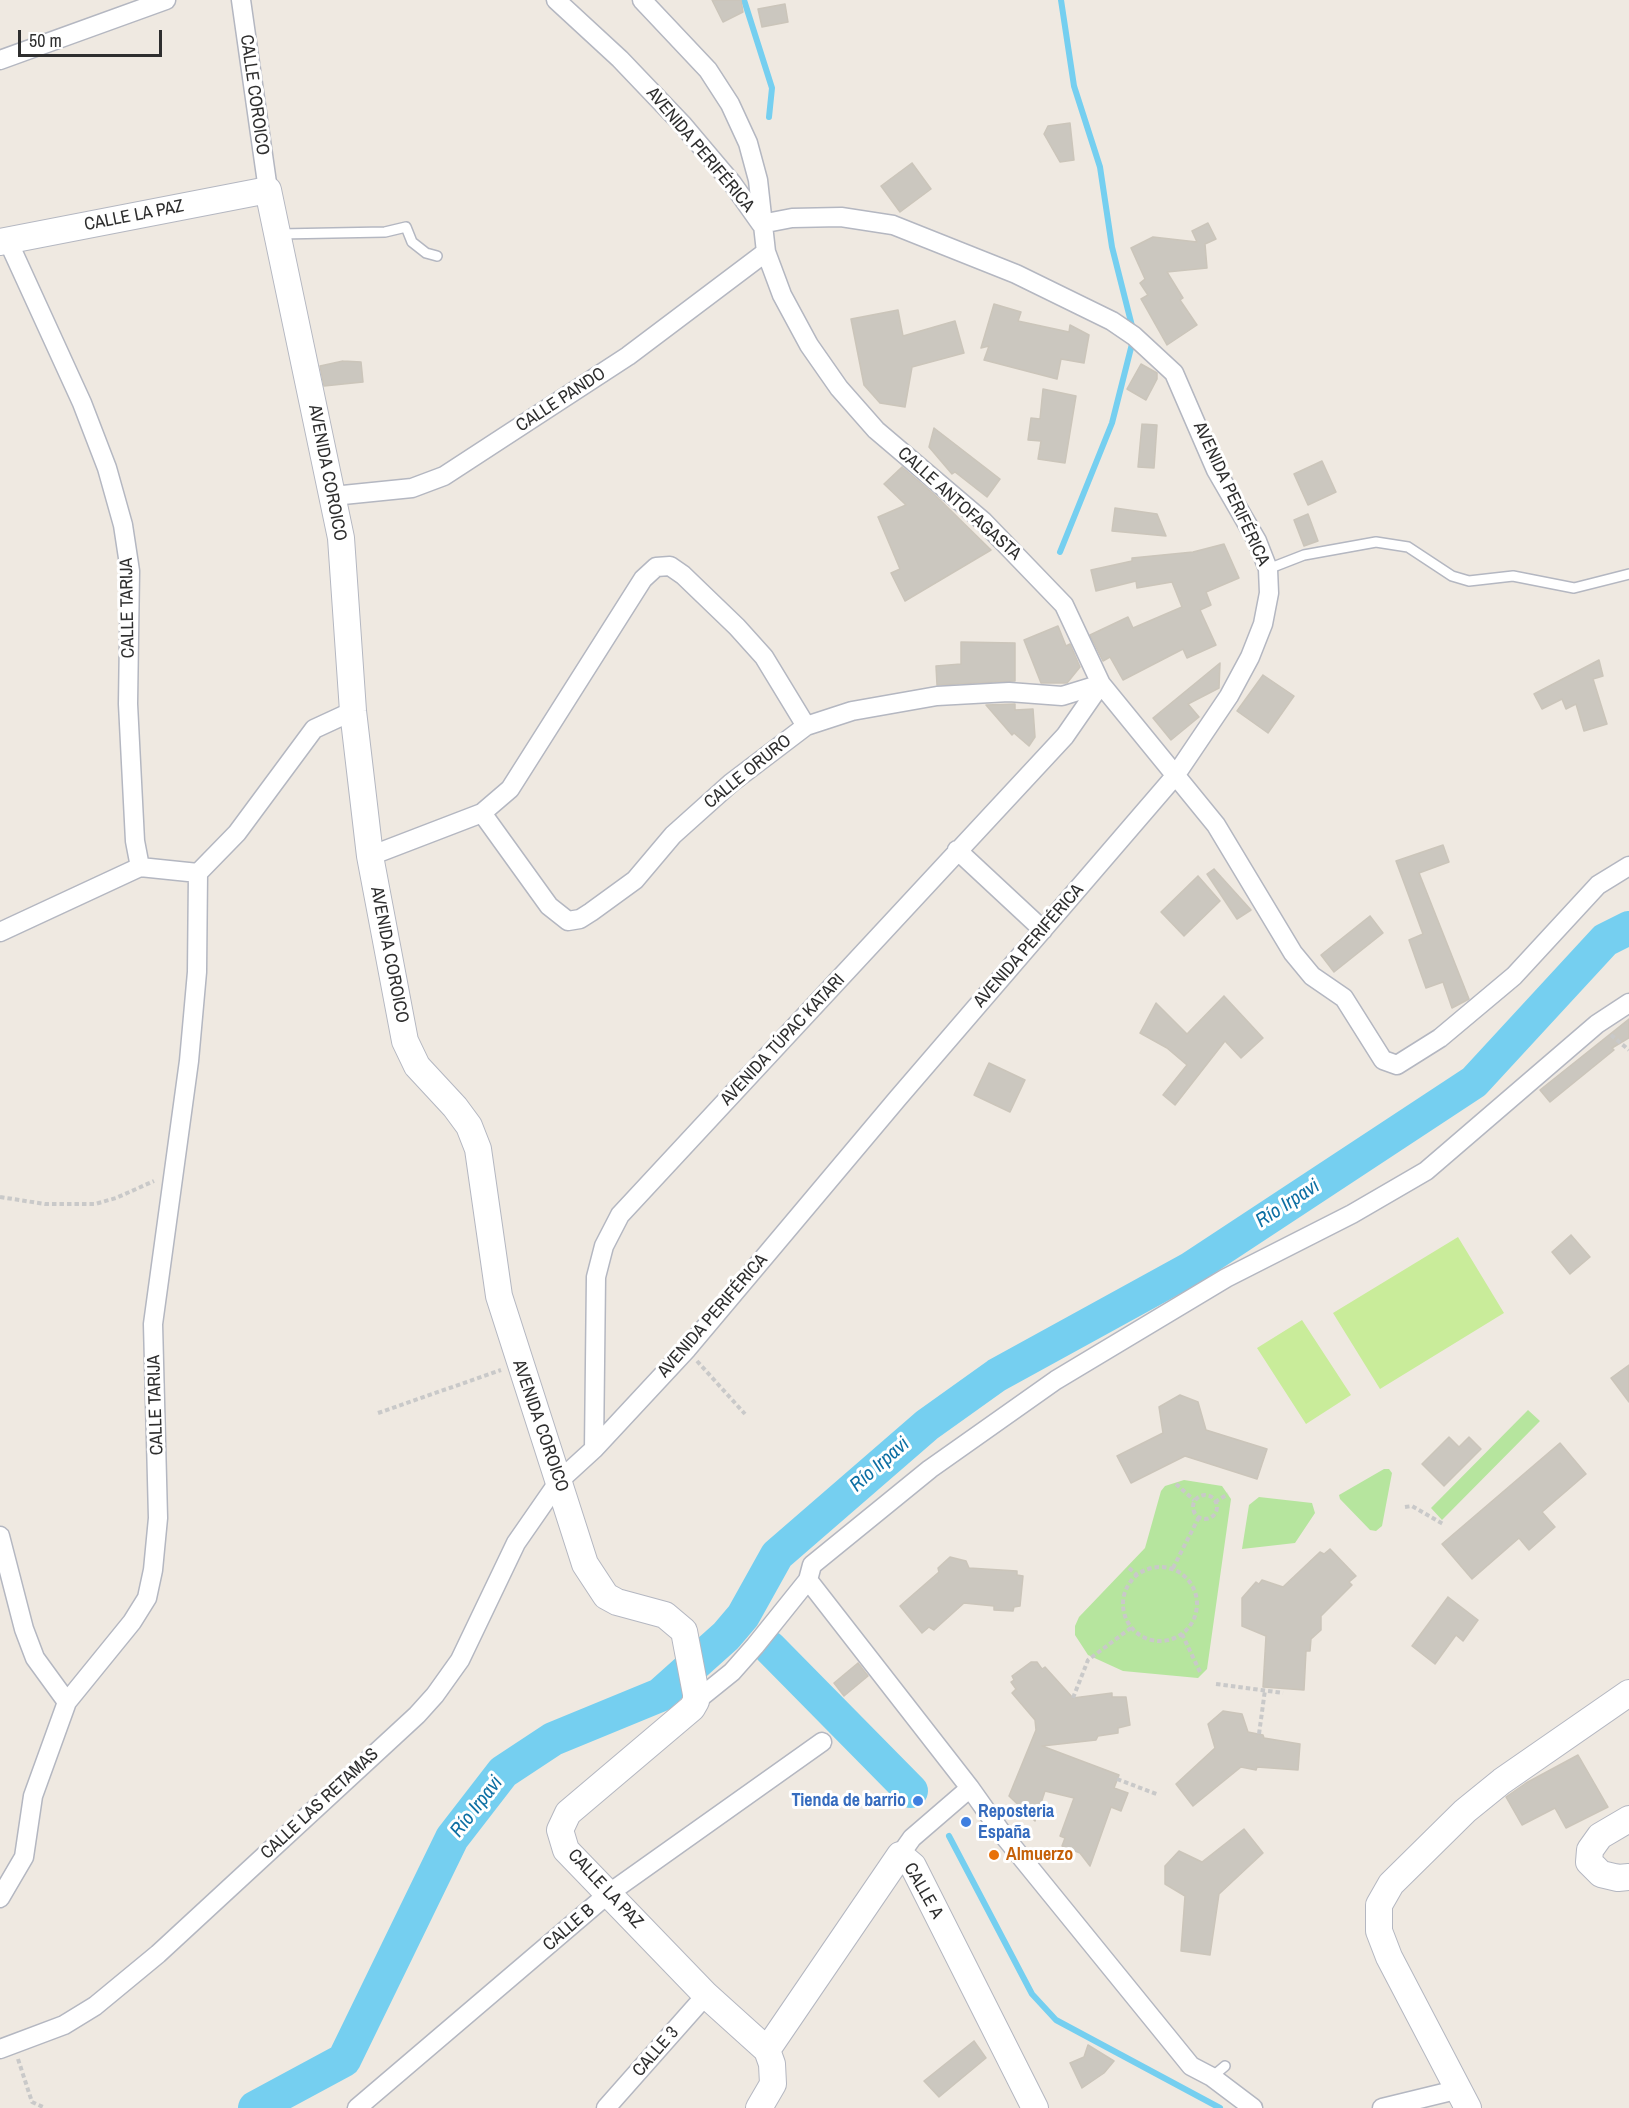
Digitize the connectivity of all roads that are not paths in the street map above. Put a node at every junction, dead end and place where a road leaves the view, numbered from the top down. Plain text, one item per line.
1 (166, 0) edge
2 (241, 0) edge
3 (556, 0) edge
4 (642, 0) edge
5 (0, 60) edge
6 (268, 190) junction
7 (761, 224) junction
8 (277, 234) junction
9 (4, 242) edge
10 (766, 252) junction
11 (437, 256) dead end
12 (333, 496) junction
13 (1268, 569) junction
14 (1629, 574) edge
15 (1101, 684) junction
16 (353, 711) junction
17 (806, 726) junction
18 (1175, 776) junction
19 (482, 813) junction
20 (957, 850) junction
21 (370, 856) junction
22 (1629, 866) edge
23 (140, 867) junction
24 (198, 873) junction
25 (1043, 930) junction
26 (0, 932) edge
27 (1629, 1003) edge
28 (594, 1449) junction
29 (559, 1481) junction
30 (0, 1536) edge
31 (808, 1580) junction
32 (1629, 1693) edge
33 (696, 1694) junction
34 (67, 1702) junction
35 (822, 1742) dead end
36 (970, 1788) junction
37 (1629, 1819) edge
38 (900, 1854) junction
39 (1629, 1877) edge
40 (608, 1894) junction
41 (0, 1898) edge
42 (706, 1995) junction
43 (7, 2047) edge
44 (767, 2050) junction
45 (1464, 2099) edge
46 (768, 2105) edge
47 (366, 2106) edge
48 (606, 2108) edge
49 (1035, 2108) edge
50 (1253, 2108) edge
51 (1382, 2108) edge

1 - 5 street
2 - 6 street, CALLE COROICO
3 - 7 street, AVENIDA PERIFÉRICA
4 - 7 street, CALLE ANTOFAGASTA
6 - 8 main road, AVENIDA COROICO
6 - 9 main road, CALLE LA PAZ
7 - 10 street, CALLE ANTOFAGASTA
7 - 13 street, AVENIDA PERIFÉRICA
8 - 11 lane
8 - 12 main road, AVENIDA COROICO
9 - 23 street, CALLE TARIJA
10 - 12 street, CALLE PANDO
10 - 15 street, CALLE ANTOFAGASTA
12 - 16 main road, AVENIDA COROICO
13 - 14 lane
13 - 18 street, AVENIDA PERIFÉRICA
15 - 17 street, CALLE ORURO
15 - 18 street, CALLE ANTOFAGASTA
15 - 20 street, AVENIDA TÚPAC KATARI
16 - 21 main road, AVENIDA COROICO
16 - 24 street
17 - 19 street, CALLE ORURO
17 - 19 street
18 - 22 street, CALLE ANTOFAGASTA
18 - 25 street, AVENIDA PERIFÉRICA
19 - 21 street
20 - 25 street
20 - 28 street, AVENIDA TÚPAC KATARI
21 - 29 main road, AVENIDA COROICO
23 - 24 street
23 - 26 street
24 - 34 street, CALLE TARIJA
25 - 28 street, AVENIDA PERIFÉRICA
27 - 31 street
28 - 29 street, AVENIDA PERIFÉRICA
29 - 33 main road, AVENIDA COROICO
29 - 43 street, CALLE LAS RETAMAS
30 - 34 street
31 - 33 street
31 - 36 street
32 - 45 main road
33 - 40 main road, CALLE LA PAZ
34 - 41 street, CALLE TARIJA
35 - 40 street, CALLE B
36 - 38 street
36 - 50 street
37 - 39 main road
38 - 44 main road, CALLE A
38 - 49 main road, CALLE A
40 - 42 main road, CALLE LA PAZ
40 - 47 street, CALLE B
42 - 44 main road, CALLE LA PAZ
42 - 48 street, CALLE 3
44 - 46 main road
45 - 51 street

